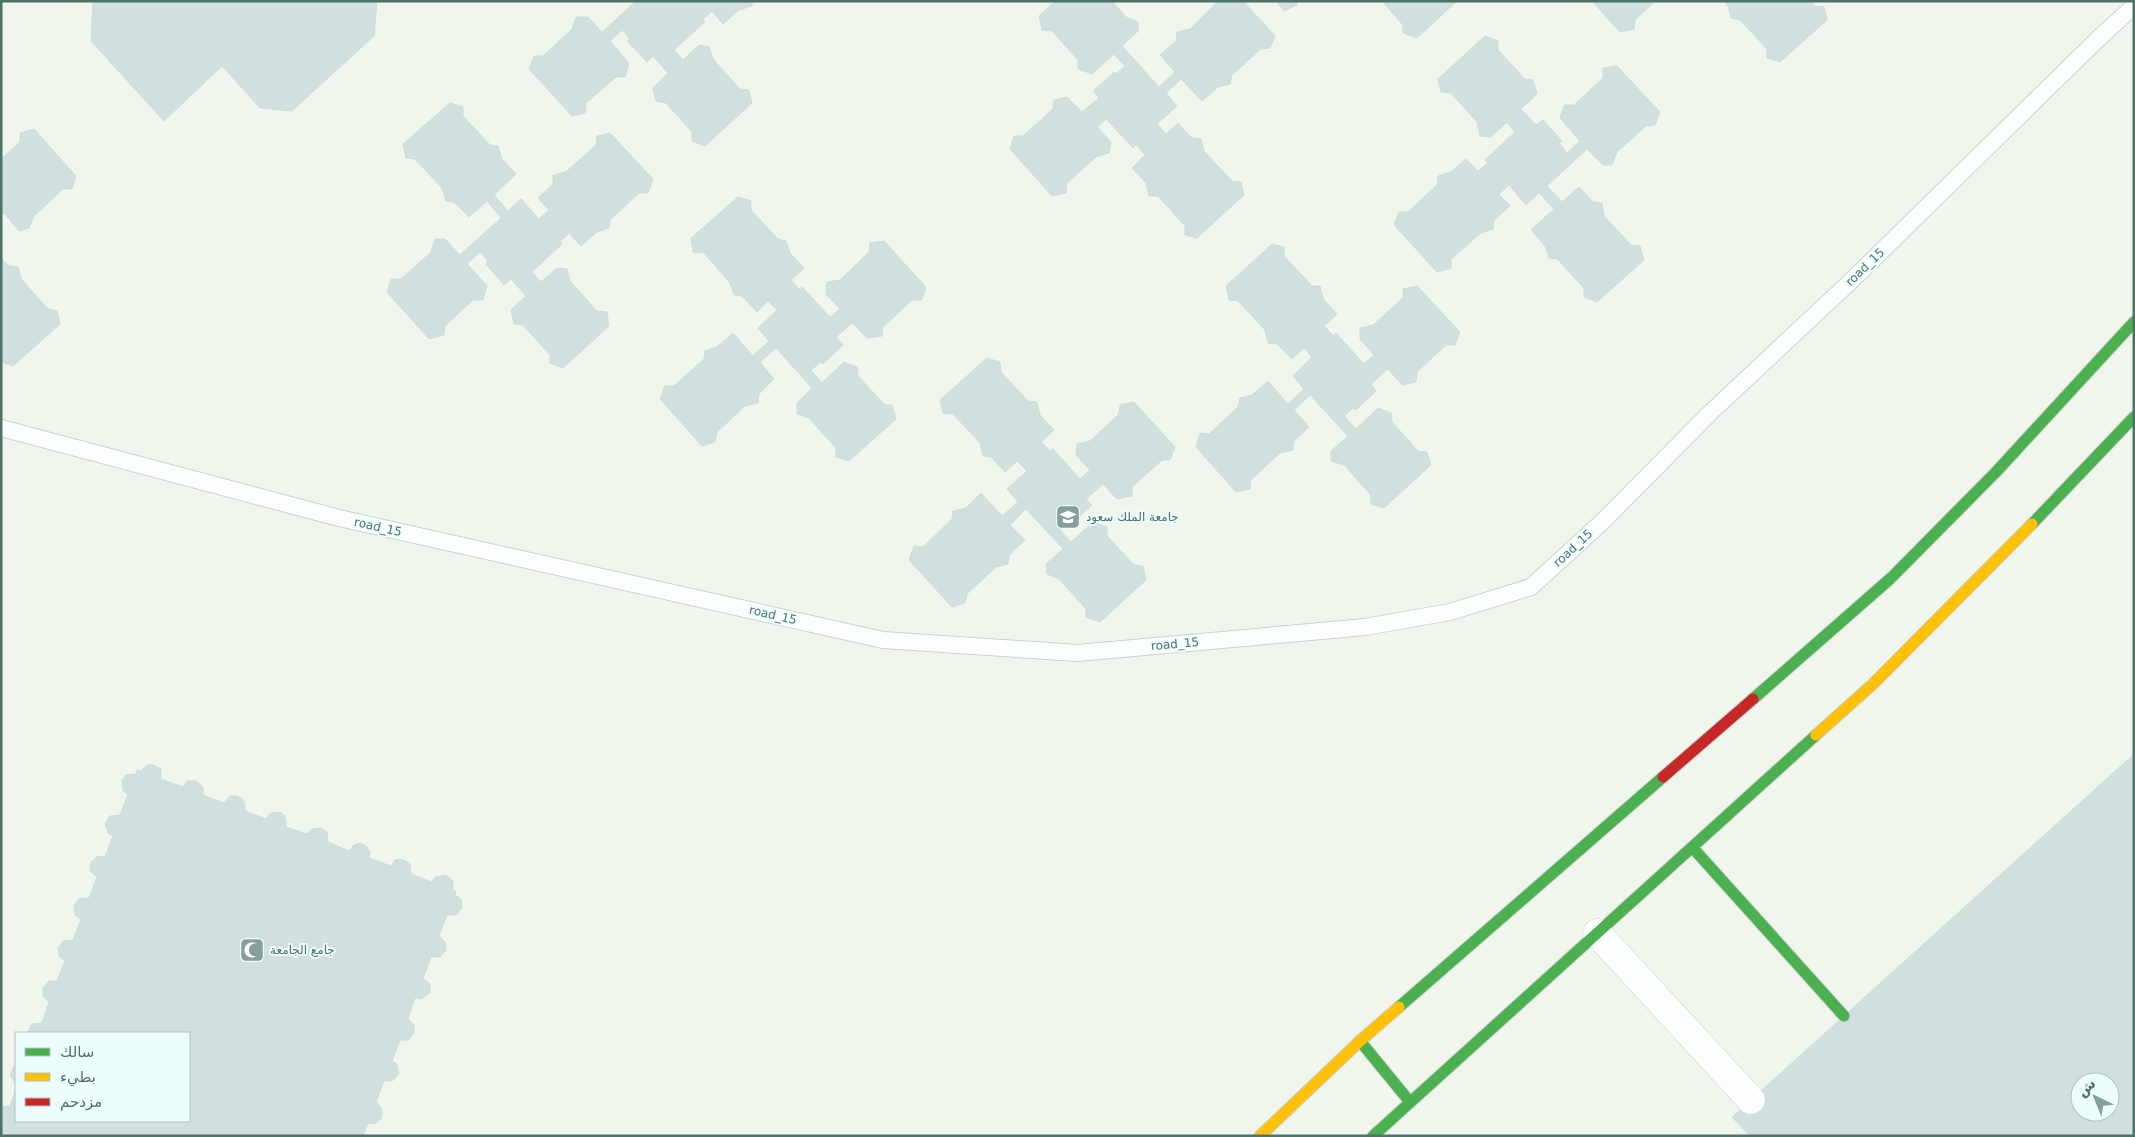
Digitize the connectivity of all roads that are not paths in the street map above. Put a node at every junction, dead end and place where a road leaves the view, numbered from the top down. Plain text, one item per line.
1 (2134, 6) edge
2 (2134, 322) edge
3 (2133, 419) edge
4 (1, 428) edge
5 (1692, 848) junction
6 (1597, 933) junction
7 (1844, 1016) dead end
8 (1360, 1041) junction
9 (1751, 1100) dead end
10 (1410, 1102) junction
11 (1260, 1136) edge
12 (1374, 1136) edge

1 - 4 lane, road_15
2 - 8 street
3 - 5 street
5 - 6 street
5 - 7 street
6 - 9 street
6 - 10 street
8 - 10 street
8 - 11 street
10 - 12 street

